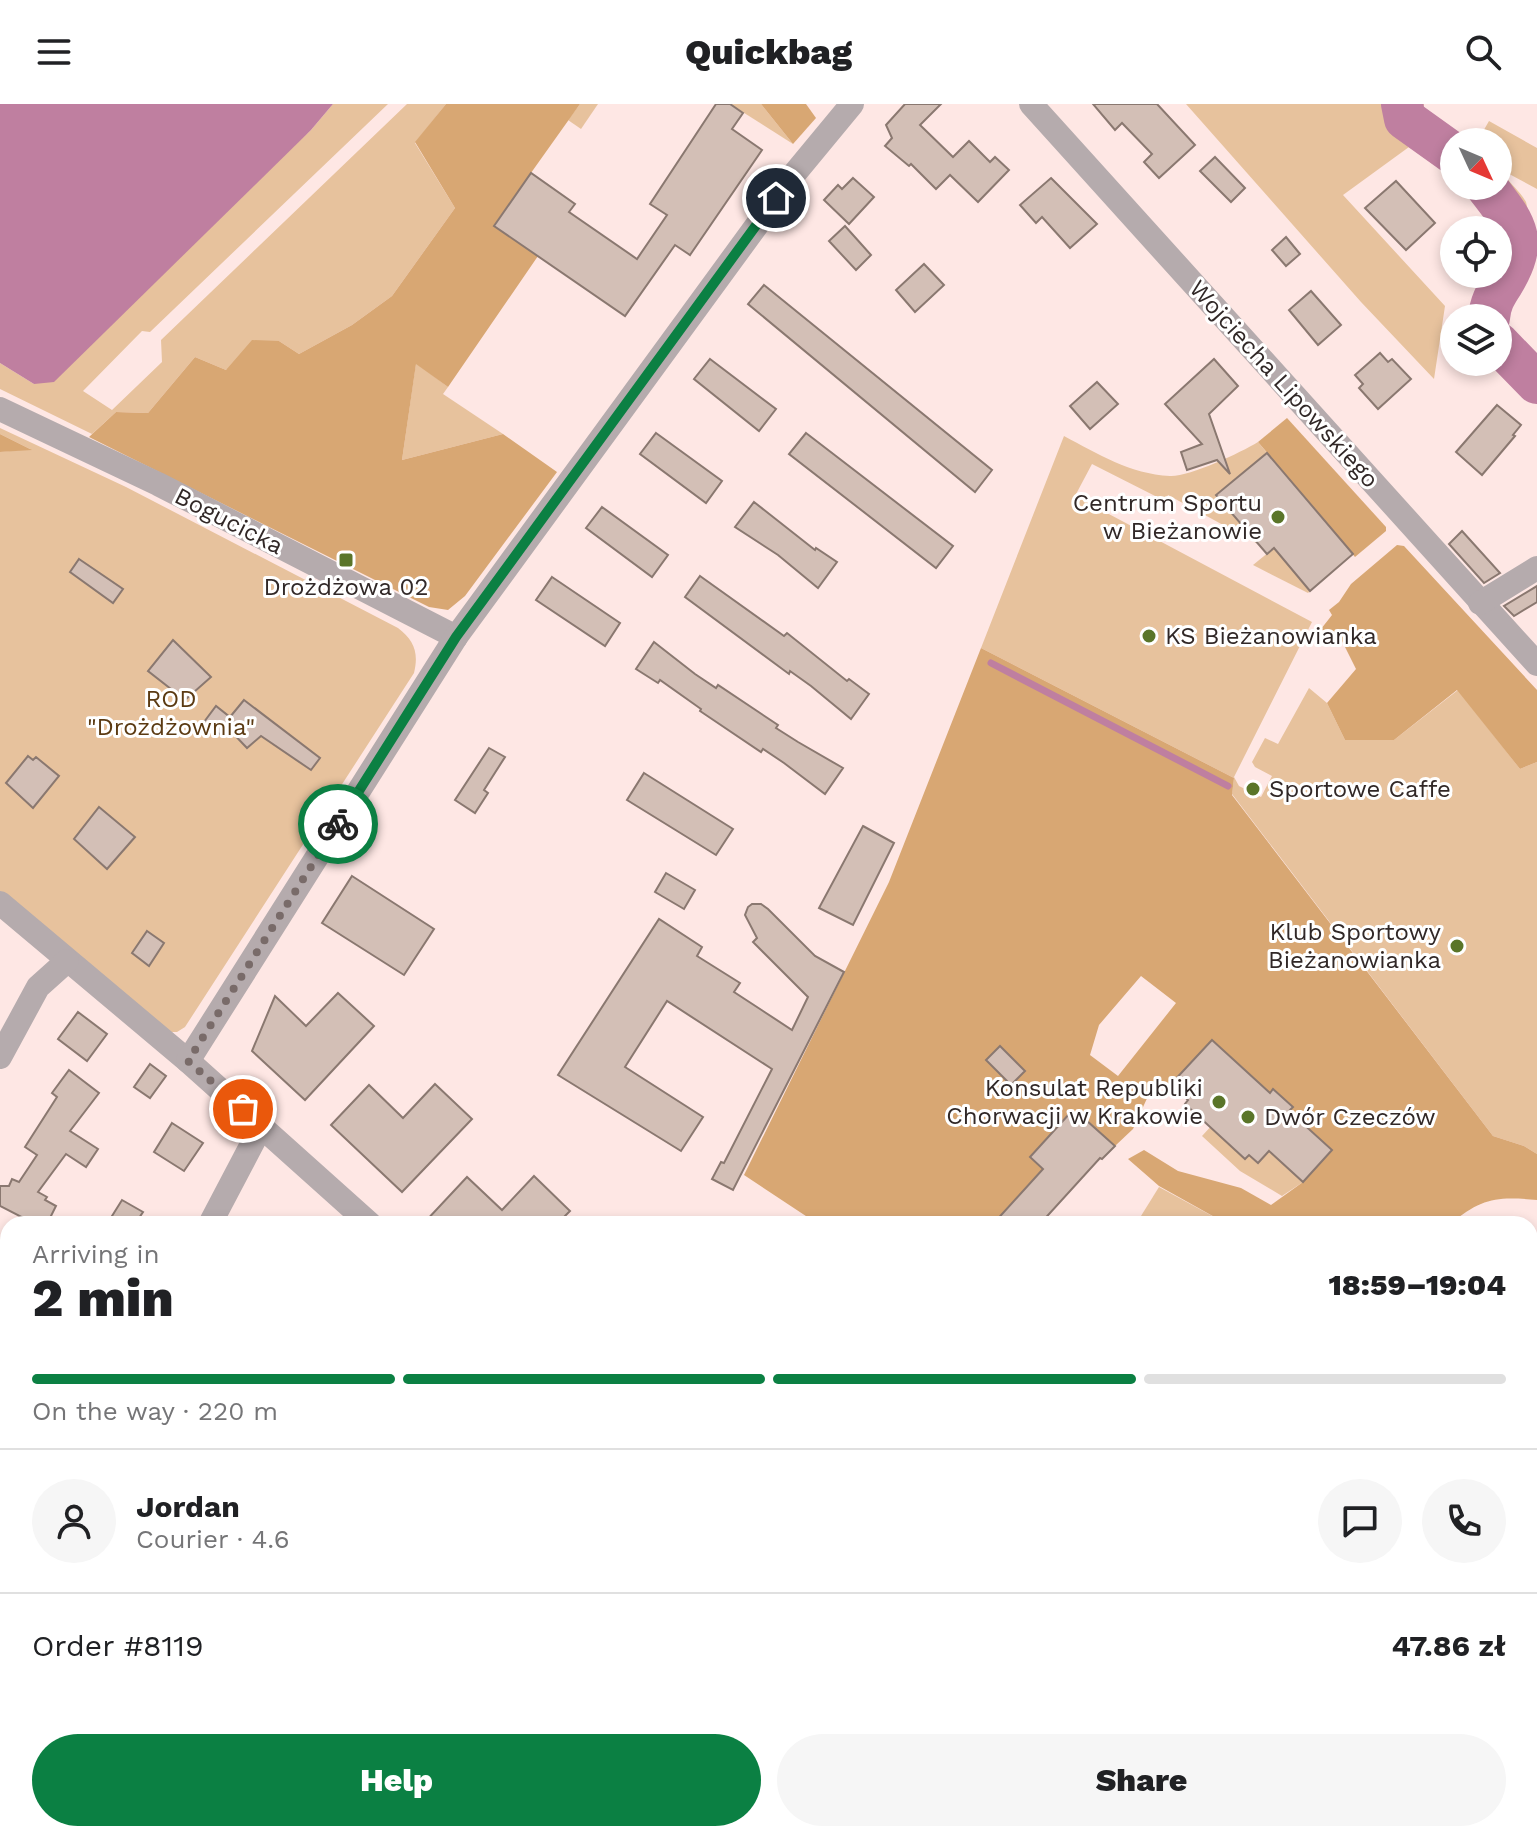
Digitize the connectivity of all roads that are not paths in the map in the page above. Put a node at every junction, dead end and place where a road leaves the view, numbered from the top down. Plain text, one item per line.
1 (852, 104) edge
2 (1031, 104) edge
3 (0, 409) edge
4 (1537, 568) edge
5 (1480, 603) junction
6 (456, 637) junction
7 (1537, 664) edge
8 (0, 903) edge
9 (67, 961) junction
10 (0, 1057) edge
11 (188, 1061) junction
12 (262, 1125) junction
13 (214, 1216) edge
14 (361, 1216) edge

1 - 6 street
2 - 5 street, Wojciecha Lipowskiego
3 - 6 street, Bogucicka
4 - 5 street
5 - 7 street, Wojciecha Lipowskiego
6 - 11 street
8 - 9 street
9 - 10 street
9 - 11 street
11 - 12 street
12 - 13 street
12 - 14 street

